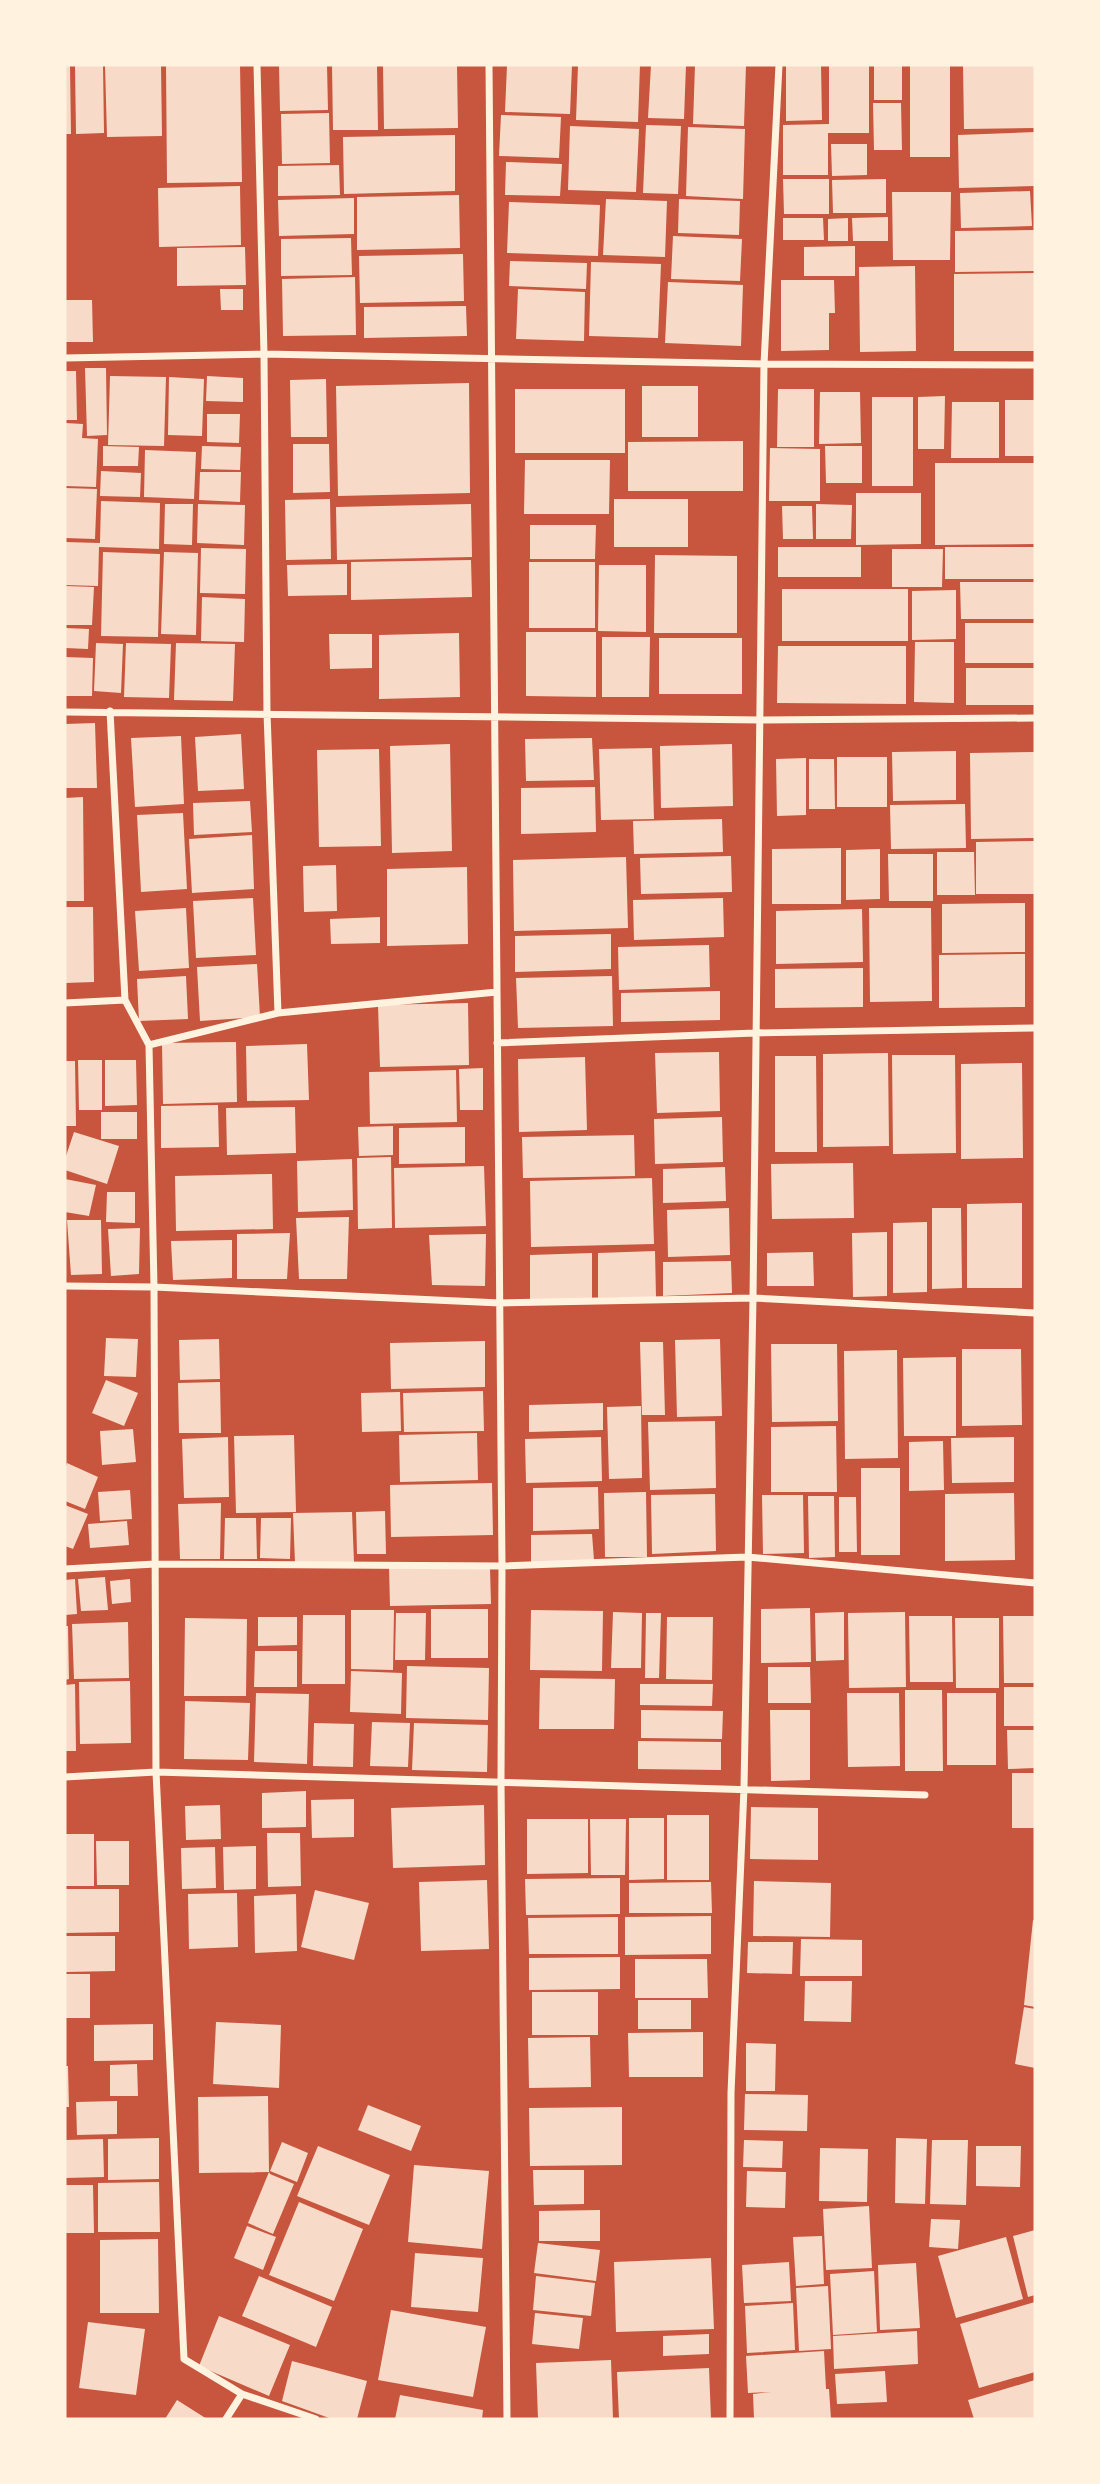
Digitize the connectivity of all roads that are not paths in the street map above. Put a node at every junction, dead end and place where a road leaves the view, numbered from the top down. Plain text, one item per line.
1 (257, 65) edge
2 (489, 65) edge
3 (779, 65) edge
4 (264, 354) junction
5 (65, 358) edge
6 (492, 360) junction
7 (764, 363) junction
8 (1035, 365) edge
9 (110, 711) junction
10 (65, 712) edge
11 (267, 713) junction
12 (494, 716) junction
13 (1035, 718) edge
14 (761, 720) junction
15 (497, 992) junction
16 (125, 1000) junction
17 (65, 1003) edge
18 (278, 1013) junction
19 (1035, 1028) edge
20 (755, 1033) junction
21 (497, 1043) junction
22 (149, 1045) junction
23 (65, 1286) edge
24 (154, 1287) junction
25 (754, 1298) junction
26 (500, 1303) junction
27 (1035, 1313) edge
28 (747, 1557) junction
29 (155, 1564) junction
30 (502, 1566) junction
31 (65, 1569) edge
32 (1035, 1583) edge
33 (156, 1772) junction
34 (65, 1777) edge
35 (501, 1782) junction
36 (744, 1788) junction
37 (925, 1795) dead end
38 (242, 2394) junction
39 (226, 2419) edge
40 (316, 2419) edge
41 (507, 2419) edge
42 (730, 2419) edge

1 - 4 street
2 - 6 street
3 - 7 street
4 - 5 street
4 - 6 street
4 - 11 street
6 - 7 street
6 - 12 street
7 - 8 street
7 - 14 street
9 - 10 street
9 - 11 street
9 - 16 street
11 - 12 street
11 - 18 street
12 - 14 street
12 - 15 street
13 - 14 street
14 - 20 street
15 - 18 street
15 - 21 street
16 - 17 street
16 - 22 street
18 - 22 street
19 - 20 street
20 - 21 street
20 - 25 street
21 - 26 street
22 - 24 street
23 - 24 street
24 - 26 street
24 - 29 street
25 - 26 street
25 - 27 street
25 - 28 street
26 - 30 street
28 - 30 street
28 - 32 street
28 - 36 street
29 - 30 street
29 - 31 street
29 - 33 street
30 - 35 street
33 - 34 street
33 - 35 street
33 - 38 street
35 - 36 street
35 - 41 street
36 - 37 street
36 - 42 street
38 - 39 street
38 - 40 street

